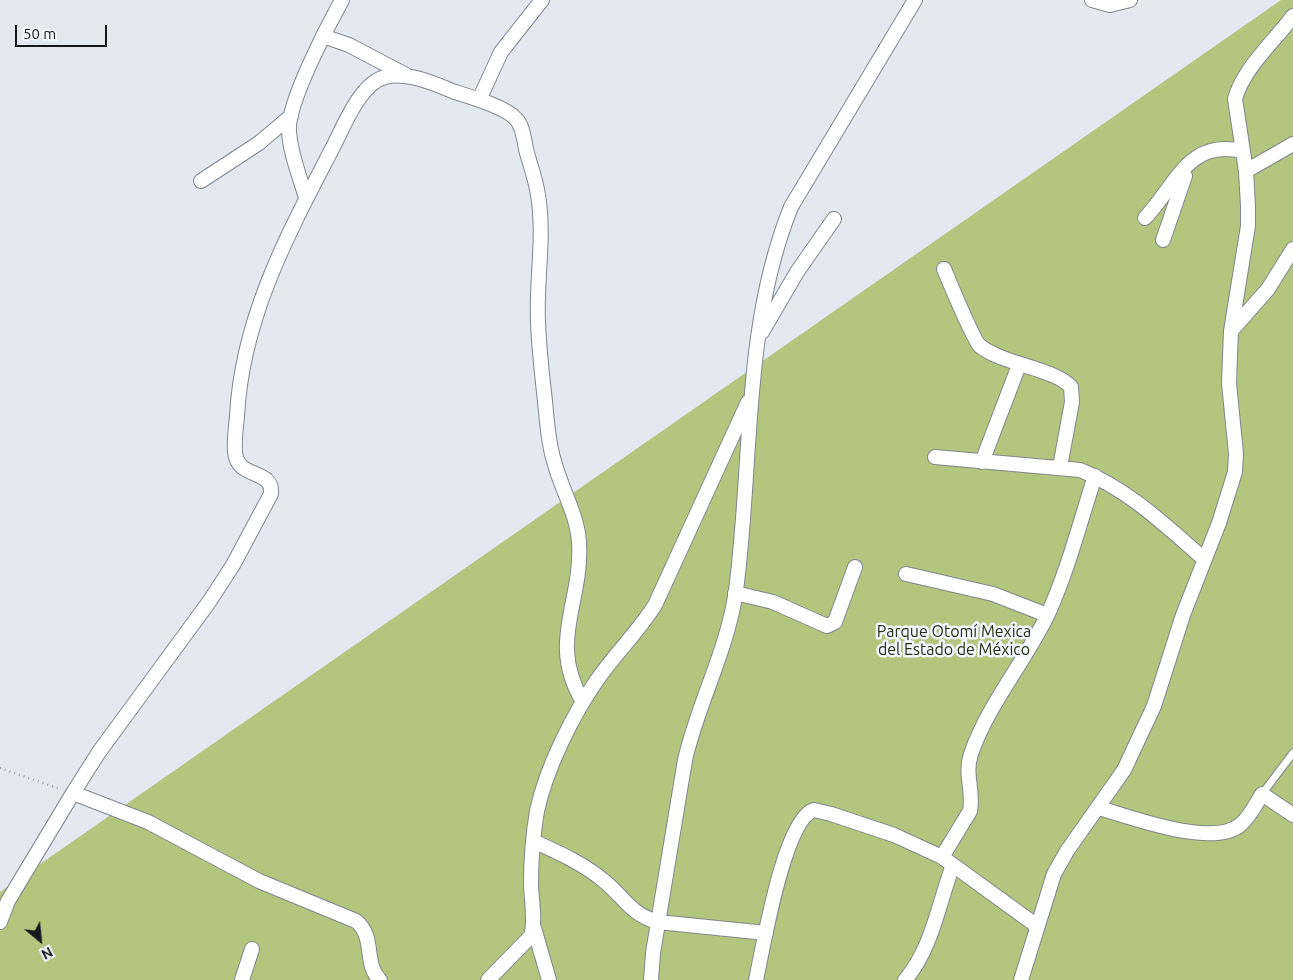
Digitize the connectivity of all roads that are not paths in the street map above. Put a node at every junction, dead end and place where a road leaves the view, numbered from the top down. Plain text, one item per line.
1 (342, 0) edge
2 (542, 0) edge
3 (916, 0) edge
4 (1092, 0) edge
5 (1130, 0) edge
6 (1293, 16) edge
7 (323, 36) junction
8 (409, 77) junction
9 (478, 100) junction
10 (291, 116) junction
11 (1293, 144) edge
12 (1242, 151) junction
13 (1192, 160) junction
14 (1246, 171) junction
15 (201, 181) dead end
16 (306, 198) junction
17 (1146, 218) dead end
18 (834, 219) dead end
19 (1163, 240) dead end
20 (1293, 249) edge
21 (944, 269) dead end
22 (1231, 331) junction
23 (758, 337) junction
24 (1018, 365) junction
25 (751, 397) junction
26 (936, 457) dead end
27 (982, 462) junction
28 (1060, 467) junction
29 (1095, 476) junction
30 (1204, 559) junction
31 (855, 566) dead end
32 (906, 574) dead end
33 (735, 593) junction
34 (1047, 614) junction
35 (583, 702) junction
36 (1293, 754) edge
37 (73, 793) junction
38 (1262, 794) junction
39 (1099, 808) junction
40 (1293, 815) edge
41 (533, 841) junction
42 (948, 861) junction
43 (4, 899) edge
44 (0, 922) edge
45 (658, 922) junction
46 (1037, 926) junction
47 (534, 928) junction
48 (766, 933) junction
49 (252, 949) dead end
50 (242, 980) edge
51 (380, 980) edge
52 (488, 980) edge
53 (549, 980) edge
54 (651, 980) edge
55 (756, 980) edge
56 (905, 980) edge
57 (1021, 980) edge

1 - 7 street
2 - 9 street
3 - 23 street
4 - 5 street
6 - 12 street
7 - 8 street
7 - 10 street
8 - 9 street
8 - 16 street
9 - 35 street
10 - 15 street
10 - 16 street
11 - 14 street
12 - 13 street
12 - 14 street
13 - 17 street
13 - 19 street
14 - 22 street
16 - 37 street
18 - 23 street
20 - 22 street
21 - 24 street
22 - 30 street
23 - 25 street
24 - 27 street
24 - 28 street
25 - 33 street
25 - 35 street
26 - 27 street
27 - 28 street
28 - 29 street
29 - 30 street
29 - 34 street
30 - 39 street
31 - 33 street
32 - 34 street
33 - 45 street
34 - 42 street
35 - 41 street
36 - 38 lane
37 - 43 street
37 - 51 street
38 - 39 street
38 - 40 street
39 - 46 street
41 - 45 street
41 - 47 street
42 - 46 street
42 - 48 street
42 - 56 street
43 - 44 street
45 - 48 street
45 - 54 street
46 - 57 street
47 - 52 street
47 - 53 street
48 - 55 street
49 - 50 street

